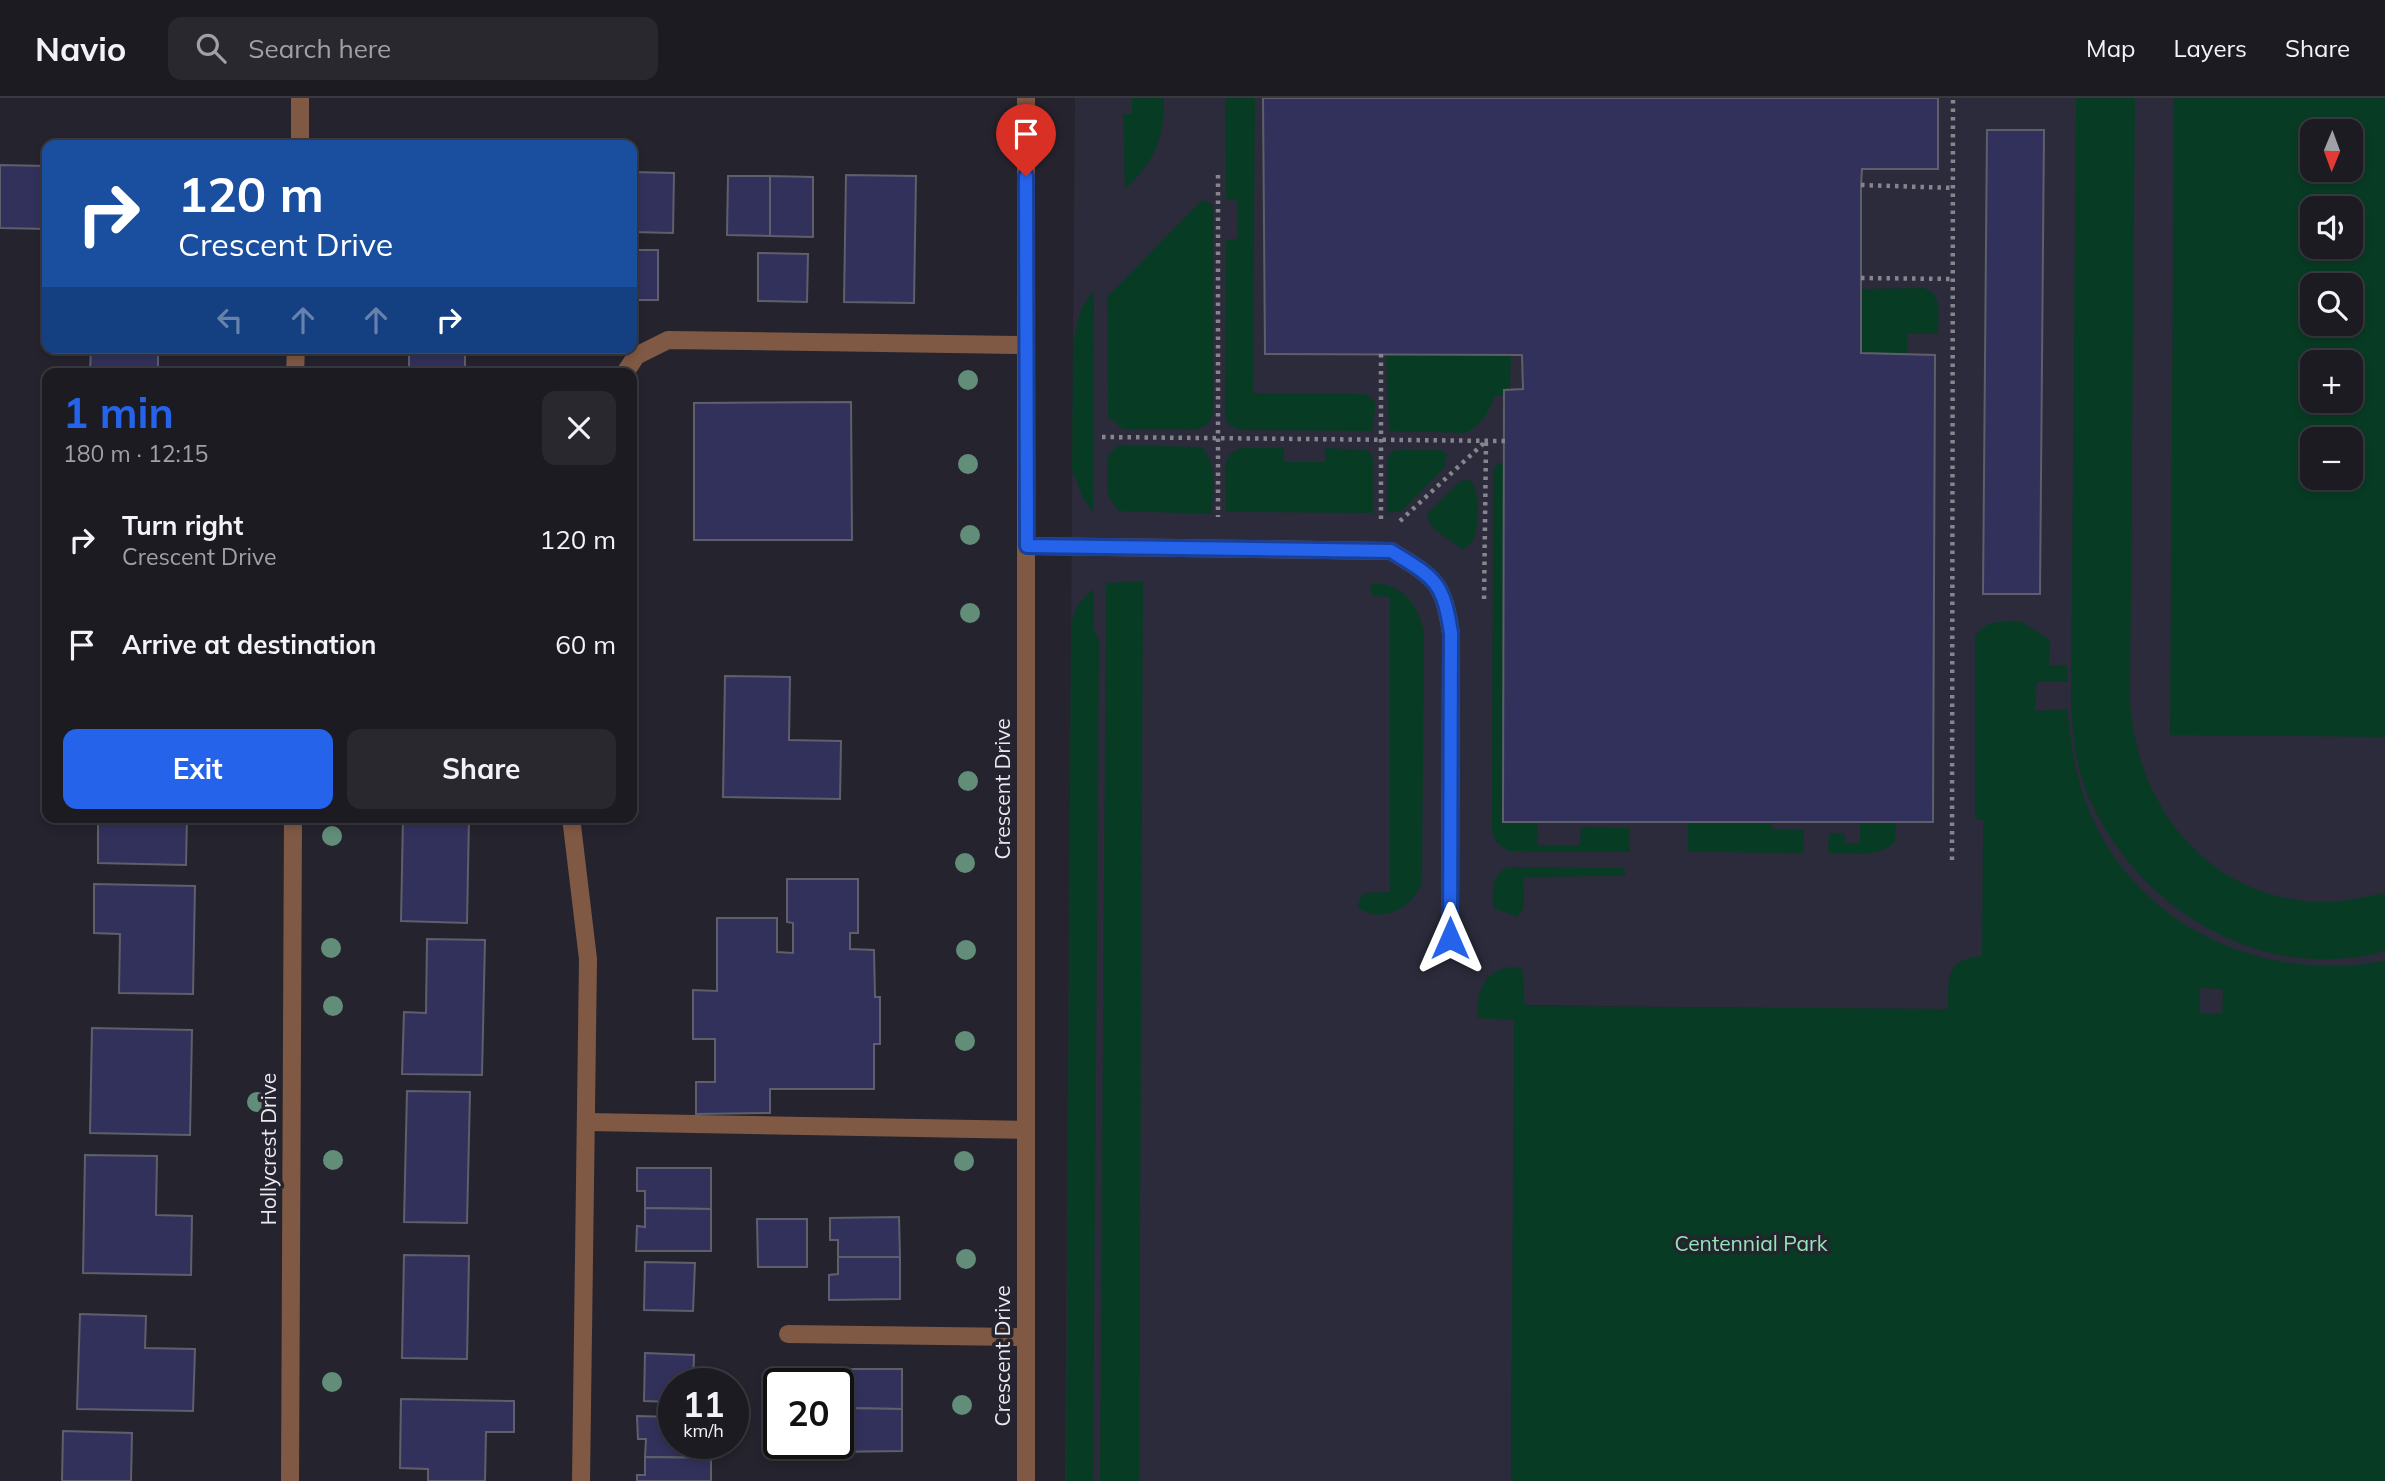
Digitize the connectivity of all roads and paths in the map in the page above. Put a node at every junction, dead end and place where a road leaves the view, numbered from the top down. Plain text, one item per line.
1 (300, 98) edge
2 (1026, 98) edge
3 (1953, 98) edge
4 (300, 140) edge
5 (1219, 175) dead end
6 (1861, 185) dead end
7 (1954, 188) junction
8 (1861, 278) dead end
9 (1953, 279) junction
10 (1026, 345) junction
11 (1381, 354) dead end
12 (628, 368) edge
13 (1102, 437) dead end
14 (1218, 439) junction
15 (1381, 440) junction
16 (1486, 441) junction
17 (1505, 442) dead end
18 (1219, 520) dead end
19 (1381, 521) dead end
20 (1399, 521) dead end
21 (1027, 546) junction
22 (1484, 604) dead end
23 (293, 823) edge
24 (572, 823) edge
25 (1952, 860) dead end
26 (1450, 938) dead end
27 (587, 1122) junction
28 (1026, 1130) junction
29 (788, 1334) dead end
30 (1026, 1337) junction
31 (290, 1481) edge
32 (581, 1481) edge
33 (1026, 1481) edge

1 - 4 street
2 - 10 street, Crescent Drive
3 - 7 path
5 - 14 path
6 - 7 path
7 - 9 path
8 - 9 path
9 - 25 path
10 - 12 street
10 - 21 street, Crescent Drive
11 - 15 path
13 - 14 path
14 - 15 path
14 - 18 path
15 - 16 path
15 - 19 path
16 - 17 path
16 - 20 path
16 - 22 path
21 - 26 street
21 - 28 street, Crescent Drive
23 - 31 street, Hollycrest Drive
24 - 27 street
27 - 28 street
27 - 32 street
28 - 30 street, Crescent Drive
29 - 30 street
30 - 33 street, Crescent Drive

